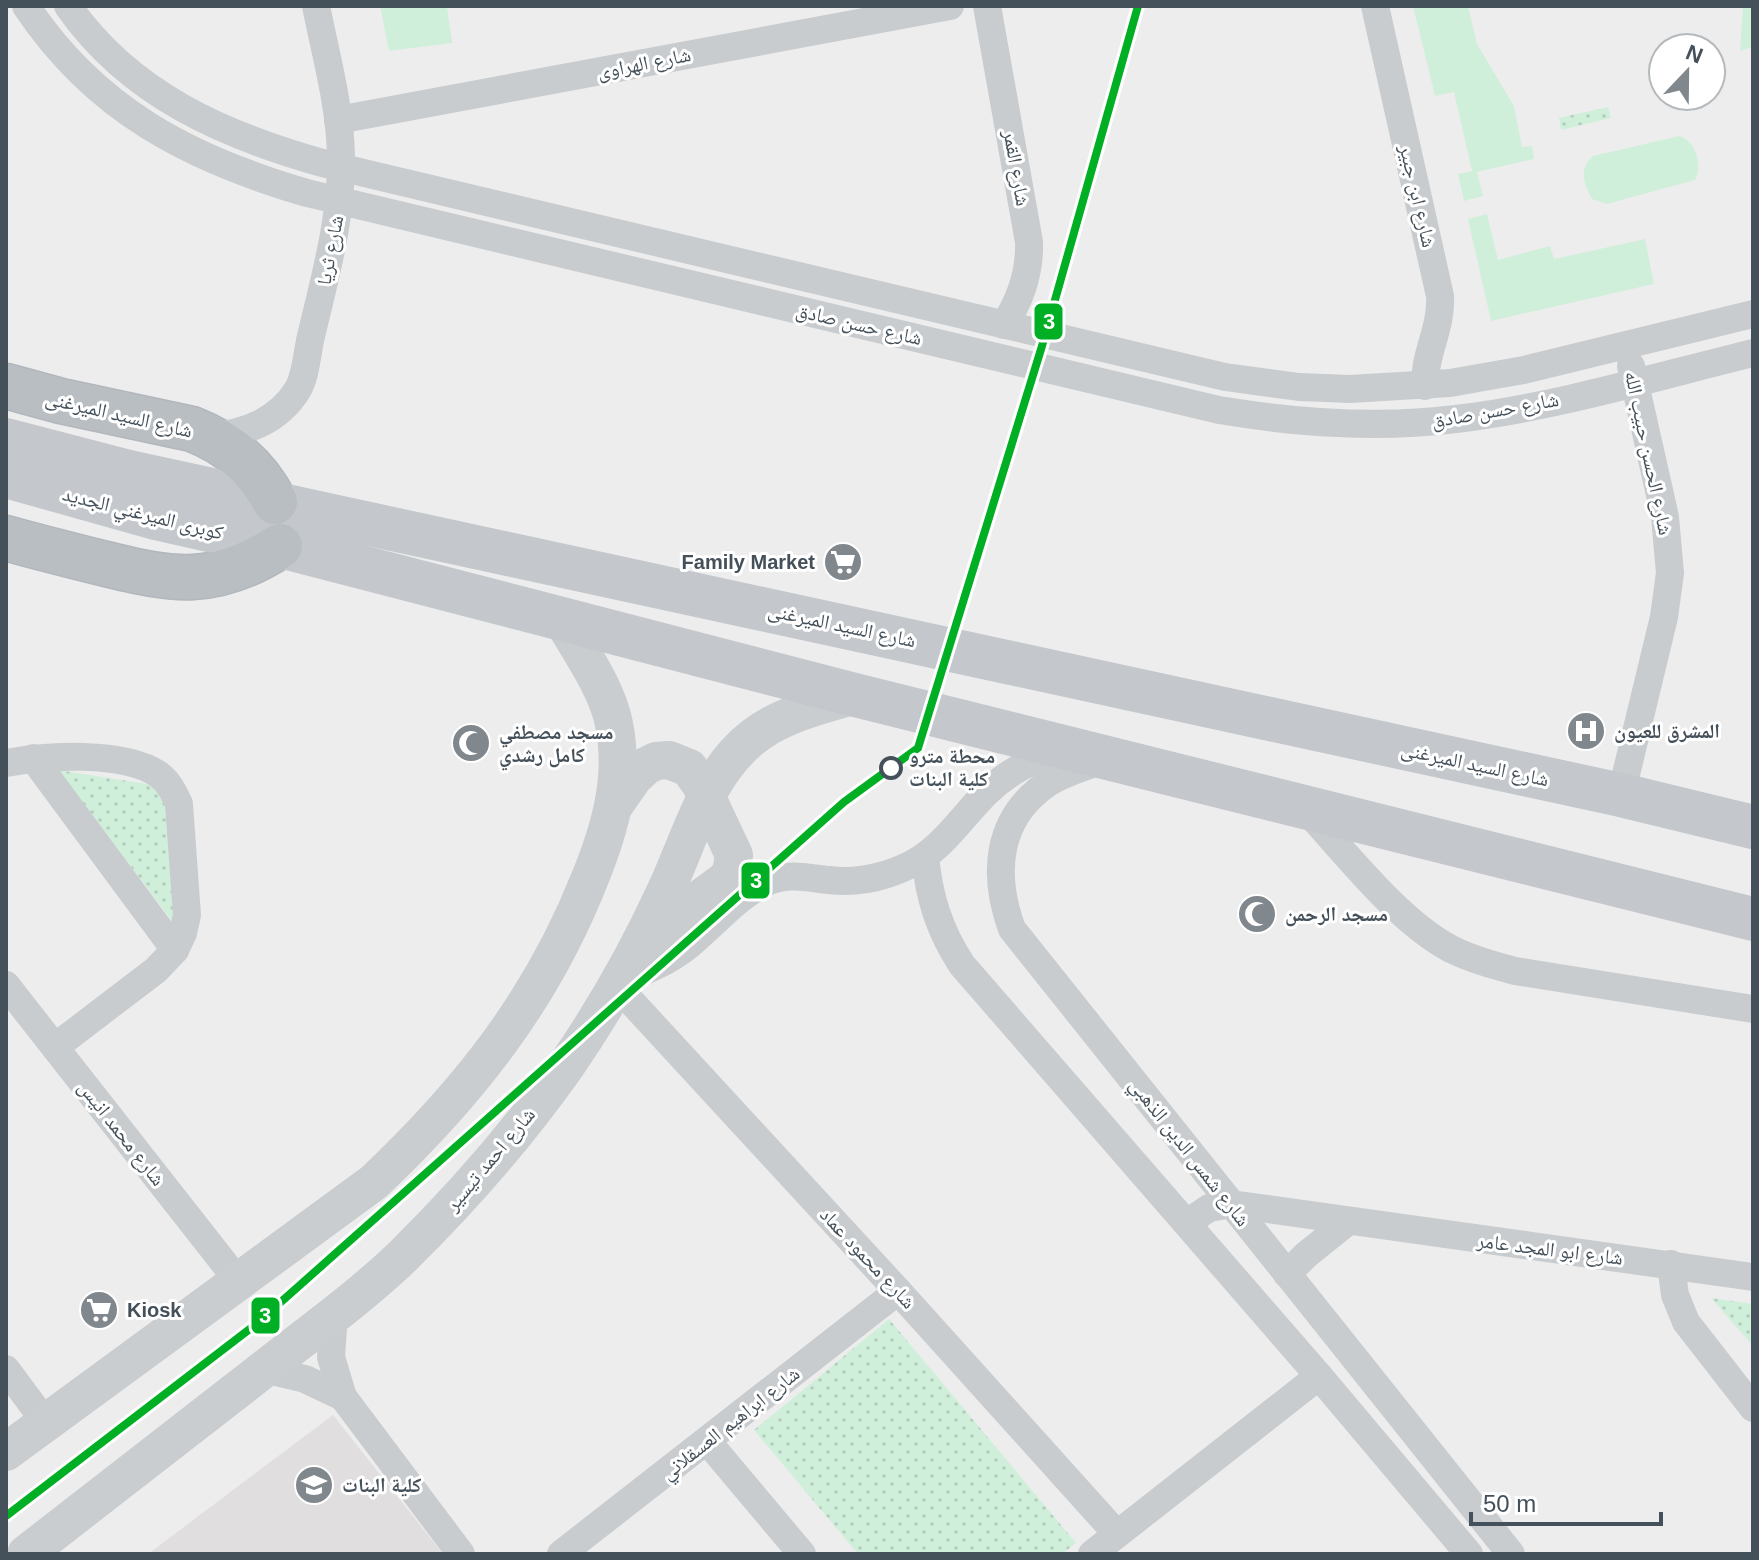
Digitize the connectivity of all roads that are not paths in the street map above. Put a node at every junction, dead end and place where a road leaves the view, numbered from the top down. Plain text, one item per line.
1 (26, 6) edge
2 (68, 6) edge
3 (316, 6) edge
4 (950, 6) edge
5 (987, 6) edge
6 (1375, 6) edge
7 (338, 120) junction
8 (341, 167) junction
9 (339, 201) junction
10 (1753, 314) edge
11 (1004, 325) junction
12 (1626, 345) junction
13 (1753, 353) edge
14 (1635, 382) junction
15 (6, 386) edge
16 (1425, 386) junction
17 (210, 436) junction
18 (6, 440) edge
19 (6, 476) edge
20 (275, 502) junction
21 (6, 538) edge
22 (280, 546) junction
23 (563, 621) junction
24 (855, 695) junction
25 (1064, 748) junction
26 (1108, 758) junction
27 (20, 760) edge
28 (1621, 795) junction
29 (706, 797) junction
30 (616, 803) junction
31 (1304, 808) junction
32 (1753, 827) edge
33 (925, 856) junction
34 (1753, 919) edge
35 (638, 944) junction
36 (175, 950) junction
37 (617, 983) junction
38 (6, 985) edge
39 (1753, 1009) edge
40 (55, 1047) junction
41 (1231, 1204) junction
42 (1347, 1222) junction
43 (1187, 1223) junction
44 (1671, 1264) junction
45 (1287, 1274) junction
46 (1753, 1277) edge
47 (239, 1282) junction
48 (898, 1291) junction
49 (334, 1314) junction
50 (6, 1369) edge
51 (263, 1369) junction
52 (1319, 1376) junction
53 (343, 1397) junction
54 (1753, 1408) edge
55 (46, 1423) junction
56 (707, 1441) junction
57 (6, 1452) edge
58 (1117, 1534) junction
59 (26, 1554) edge
60 (461, 1554) edge
61 (561, 1554) edge
62 (802, 1554) edge
63 (1092, 1554) edge
64 (1469, 1554) edge
65 (1511, 1554) edge

1 - 9 street, شارع حسن صادق
2 - 8 street, شارع حسن صادق
3 - 7 street, شارع ثريا
4 - 7 street, شارع الهراوى
5 - 11 street, شارع القمر
6 - 16 street, شارع ابن جبير
7 - 8 street, شارع ثريا
8 - 9 street, شارع ثريا
8 - 11 street, شارع حسن صادق
9 - 14 street, شارع حسن صادق
9 - 17 street, شارع ثريا
10 - 12 street, شارع حسن صادق
11 - 16 street, شارع حسن صادق
12 - 14 street, شارع الحسن حبيب الله
12 - 16 street, شارع حسن صادق
13 - 14 street, شارع حسن صادق
14 - 28 street, شارع الحسن حبيب الله
15 - 17 highway, شارع السيد الميرغنى
17 - 20 highway, شارع السيد الميرغنى
18 - 20 main road, كوبرى الميرغني الجديد
19 - 22 main road, كوبرى الميرغني الجديد
20 - 28 main road, شارع السيد الميرغنى
21 - 22 highway
22 - 23 main road
23 - 24 main road
23 - 30 main road
24 - 25 main road
24 - 29 main road, شارع احمد تيسير
25 - 26 main road
25 - 33 street
26 - 31 main road
26 - 41 street, شارع شمس الدين الذهبي
27 - 36 street
27 - 36 street
28 - 32 main road, شارع السيد الميرغنى
29 - 30 main road
29 - 35 main road, شارع احمد تيسير
29 - 35 main road
30 - 47 main road
31 - 34 main road
31 - 39 street
33 - 37 street
33 - 43 street
35 - 37 main road, شارع احمد تيسير
36 - 40 street
37 - 48 street, شارع محمود عماد
37 - 49 main road, شارع احمد تيسير
38 - 40 street, شارع محمد انيس
40 - 47 street, شارع محمد انيس
41 - 42 street, شارع ابو المجد عامر
41 - 43 street
41 - 45 street, شارع شمس الدين الذهبي
42 - 44 street, شارع ابو المجد عامر
42 - 45 street
43 - 52 street
44 - 46 street, شارع ابو المجد عامر
44 - 54 street
45 - 65 street, شارع شمس الدين الذهبي
47 - 55 main road
48 - 56 street, شارع ابراهيم العسقلاني
48 - 58 street, شارع محمود عماد
49 - 51 main road, شارع احمد تيسير
49 - 53 street
50 - 55 street
51 - 53 street
51 - 59 main road, شارع احمد تيسير
52 - 58 street
52 - 64 street
53 - 60 street
55 - 57 main road
56 - 61 street, شارع ابراهيم العسقلاني
56 - 62 street
58 - 63 street

